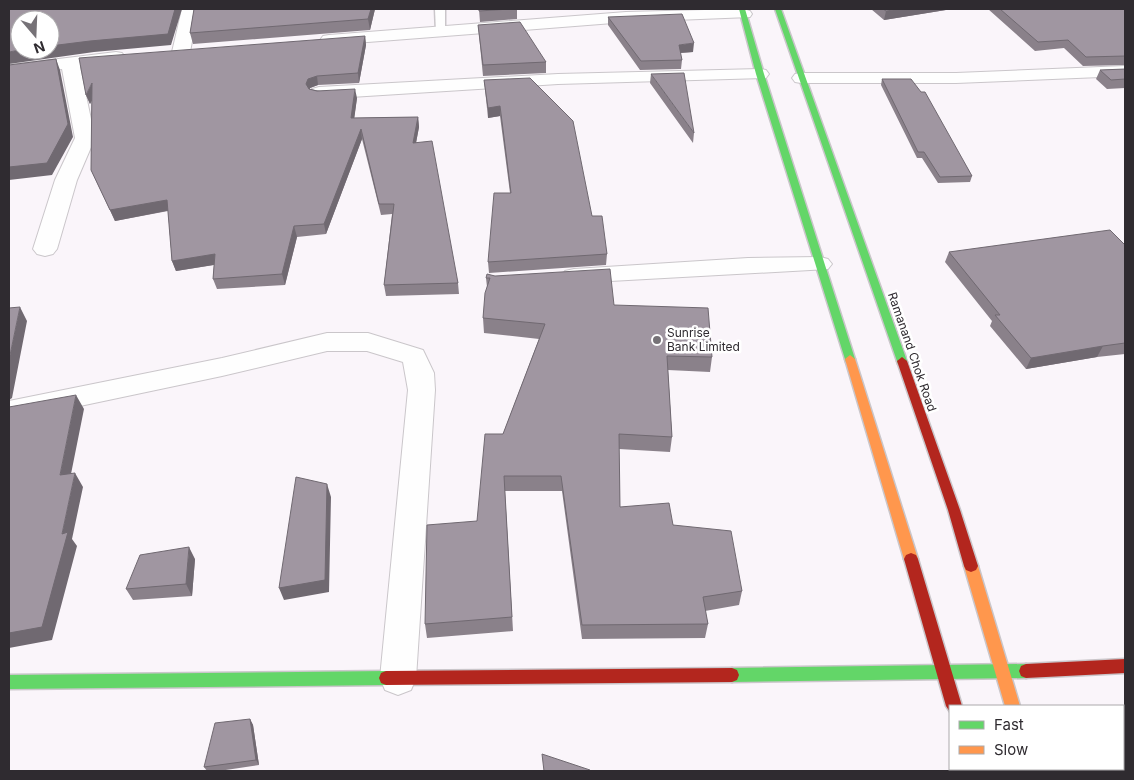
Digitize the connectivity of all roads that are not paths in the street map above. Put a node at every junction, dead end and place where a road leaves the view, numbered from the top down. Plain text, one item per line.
1 (190, 9) edge
2 (440, 9) edge
3 (778, 9) edge
4 (743, 12) edge
5 (441, 32) junction
6 (308, 42) edge
7 (201, 50) edge
8 (181, 52) junction
9 (162, 54) edge
10 (132, 56) edge
11 (70, 62) junction
12 (9, 70) edge
13 (1125, 72) edge
14 (760, 74) junction
15 (801, 78) junction
16 (319, 93) edge
17 (45, 248) dead end
18 (820, 264) junction
19 (556, 277) edge
20 (9, 412) edge
21 (1125, 666) edge
22 (945, 672) junction
23 (1003, 672) junction
24 (398, 678) junction
25 (9, 682) edge
26 (954, 705) edge
27 (1014, 705) edge

1 - 8 street
2 - 5 lane
3 - 15 main road, Ramanand Chok Road
4 - 5 street
4 - 14 main road
5 - 6 street
7 - 8 street
8 - 9 street
10 - 11 street
11 - 12 street
11 - 17 street
13 - 15 street
14 - 16 street
14 - 18 main road
15 - 23 main road, Ramanand Chok Road
18 - 19 street
18 - 22 main road
20 - 24 street
21 - 23 main road
22 - 23 main road
22 - 24 main road
22 - 26 main road
23 - 27 main road, Ramanand Chok Road
24 - 25 main road

